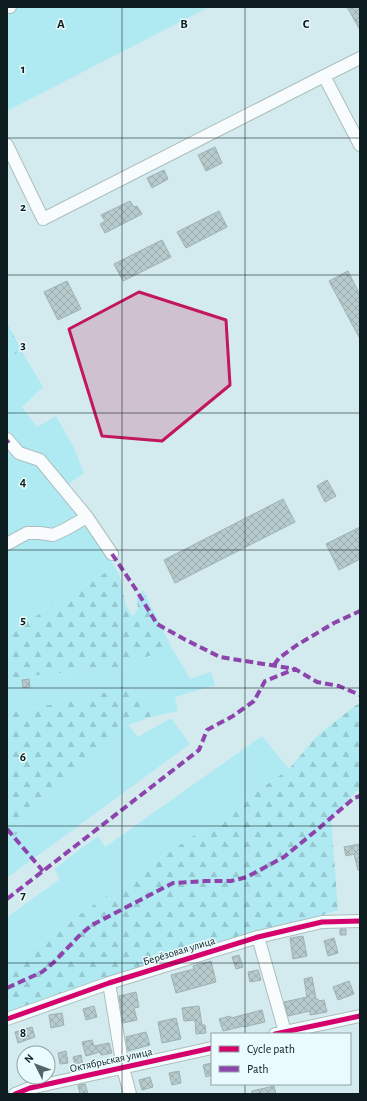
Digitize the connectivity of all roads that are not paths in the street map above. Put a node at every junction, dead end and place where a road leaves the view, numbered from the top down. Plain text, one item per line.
1 (360, 58) edge
2 (324, 76) junction
3 (7, 145) edge
4 (360, 145) edge
5 (7, 439) edge
6 (87, 517) junction
7 (7, 544) edge
8 (112, 554) dead end
9 (360, 921) edge
10 (258, 937) junction
11 (109, 983) junction
12 (360, 1016) edge
13 (7, 1019) edge
14 (280, 1033) edge
15 (211, 1048) edge
16 (124, 1068) junction
17 (15, 1094) edge
18 (130, 1094) edge

1 - 2 street
2 - 3 street
2 - 4 street
5 - 6 street
6 - 7 street
6 - 8 street
9 - 10 street, Берёзовая улица
10 - 11 street, Берёзовая улица
10 - 14 street
11 - 13 street, Берёзовая улица
11 - 16 street
12 - 14 street
15 - 16 street, Октябрьская улица
16 - 17 street, Октябрьская улица
16 - 18 street

